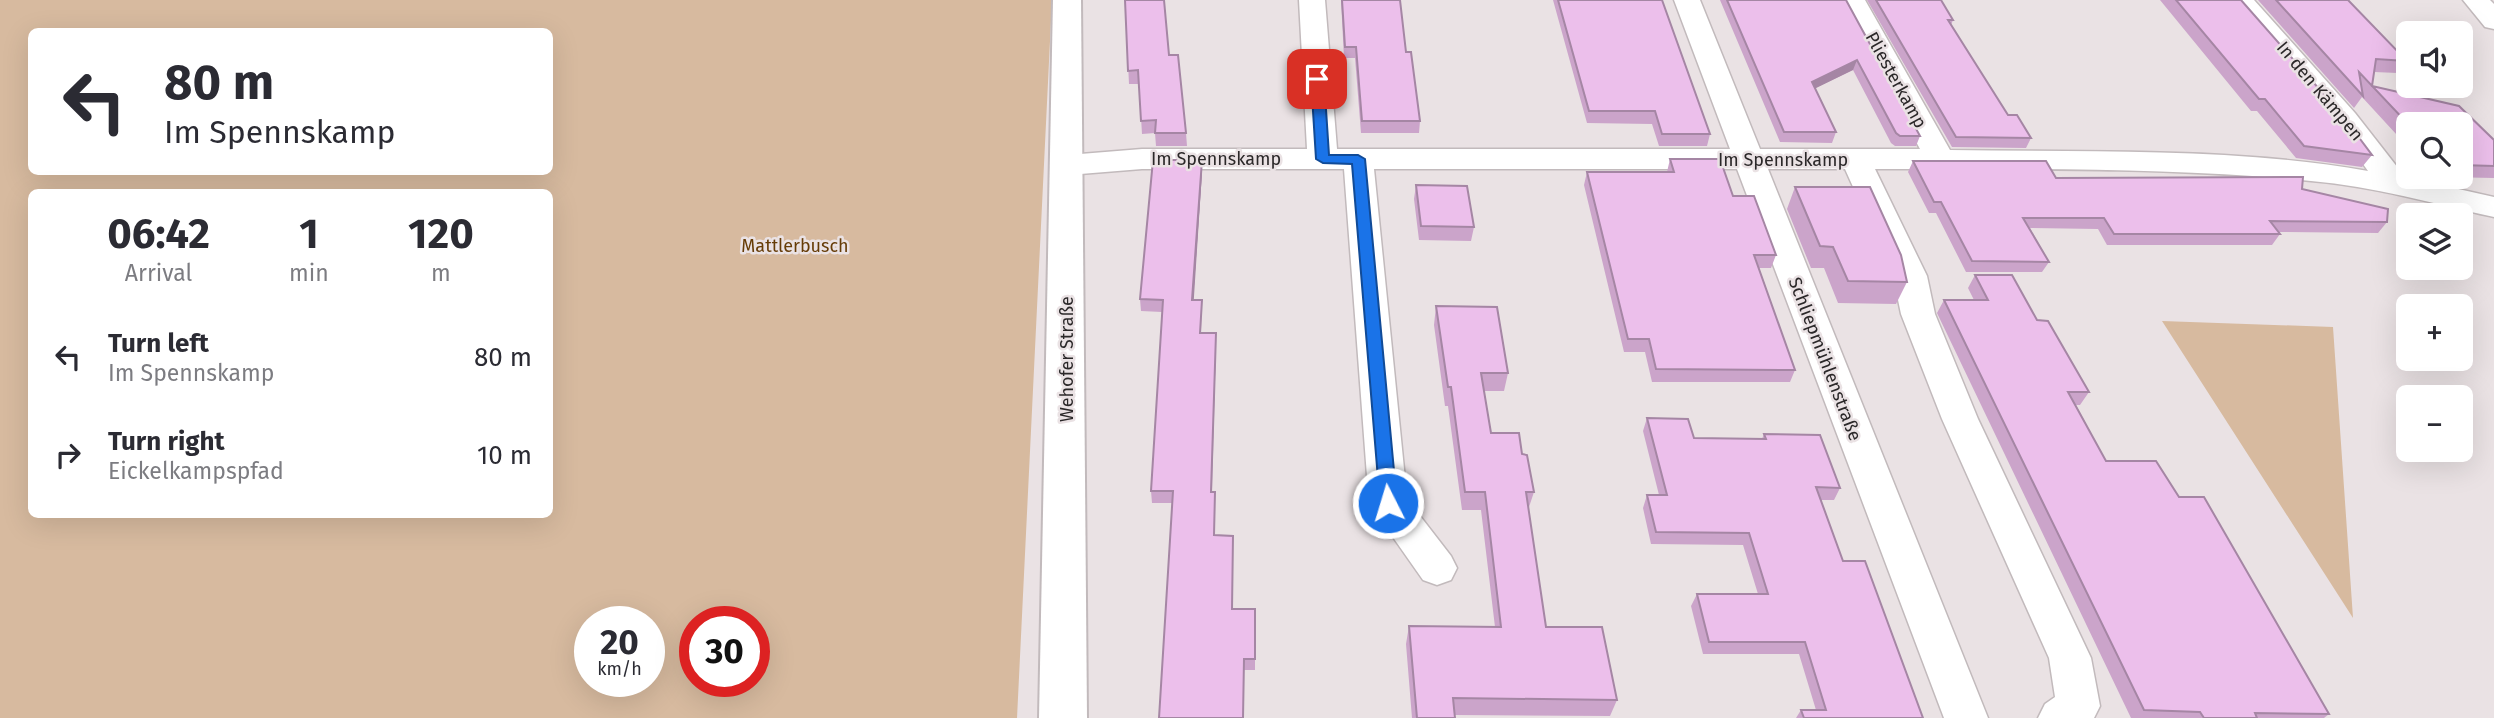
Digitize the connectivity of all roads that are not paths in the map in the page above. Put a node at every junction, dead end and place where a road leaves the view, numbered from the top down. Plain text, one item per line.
1 (1067, 0) edge
2 (1312, 0) edge
3 (1687, 0) edge
4 (1852, 0) edge
5 (2240, 0) edge
6 (2476, 0) edge
7 (2494, 21) edge
8 (1323, 159) junction
9 (1358, 159) junction
10 (1940, 159) junction
11 (1856, 160) junction
12 (1747, 161) junction
13 (1068, 165) junction
14 (2395, 185) junction
15 (2494, 207) edge
16 (1437, 568) dead end
17 (1063, 718) edge
18 (1966, 718) edge
19 (2060, 718) edge

1 - 13 street, Wehofer Straße
2 - 8 street
3 - 12 street, Schliepmühlenstraße
4 - 10 street, Pliesterkamp
5 - 14 street, In den Kämpen
6 - 7 street
8 - 9 street, Im Spennskamp
8 - 13 street, Im Spennskamp
9 - 12 street, Im Spennskamp
9 - 16 street
10 - 11 street, Im Spennskamp
10 - 14 street, Im Spennskamp
11 - 12 street, Im Spennskamp
11 - 19 street
12 - 18 street, Schliepmühlenstraße
13 - 17 street, Wehofer Straße
14 - 15 street, Im Spennskamp

